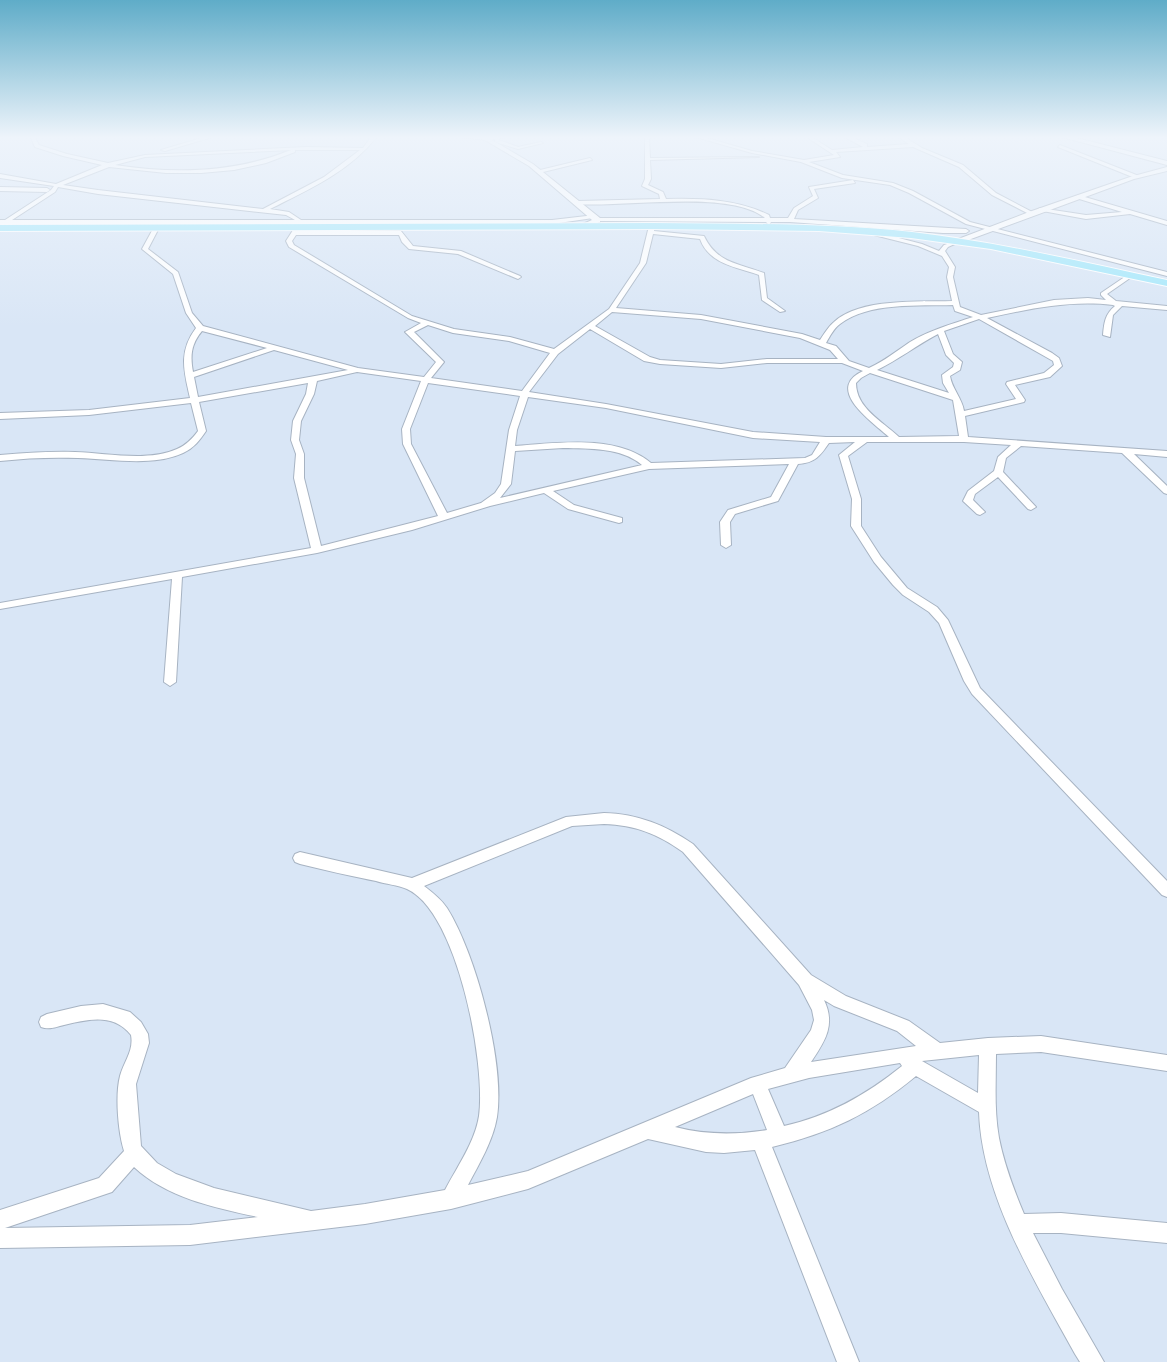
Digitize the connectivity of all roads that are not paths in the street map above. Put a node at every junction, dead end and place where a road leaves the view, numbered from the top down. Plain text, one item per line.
1 (39, 200) edge
2 (173, 200) edge
3 (285, 200) edge
4 (574, 200) edge
5 (651, 200) edge
6 (669, 200) edge
7 (811, 200) edge
8 (924, 200) edge
9 (1003, 200) edge
10 (1068, 200) edge
11 (1090, 200) edge
12 (578, 203) junction
13 (266, 209) junction
14 (1040, 210) junction
15 (1134, 212) junction
16 (1031, 213) junction
17 (595, 218) junction
18 (790, 220) junction
19 (963, 221) junction
20 (769, 223) junction
21 (1167, 223) edge
22 (2, 224) edge
23 (586, 226) junction
24 (296, 227) junction
25 (156, 228) junction
26 (988, 228) junction
27 (651, 229) junction
28 (860, 230) junction
29 (968, 233) junction
30 (957, 241) junction
31 (942, 254) junction
32 (1167, 274) edge
33 (1131, 275) junction
34 (518, 278) dead end
35 (1167, 283) edge
36 (1117, 304) junction
37 (956, 305) junction
38 (1167, 308) edge
39 (611, 310) junction
40 (782, 311) dead end
41 (980, 317) junction
42 (426, 322) junction
43 (959, 323) junction
44 (592, 327) junction
45 (200, 328) junction
46 (940, 330) junction
47 (1107, 335) dead end
48 (822, 343) junction
49 (272, 348) junction
50 (555, 352) junction
51 (843, 361) junction
52 (358, 370) junction
53 (866, 371) junction
54 (189, 376) junction
55 (313, 380) junction
56 (425, 381) junction
57 (525, 393) junction
58 (956, 399) junction
59 (197, 400) junction
60 (960, 414) junction
61 (0, 416) edge
62 (895, 438) junction
63 (867, 439) junction
64 (964, 439) junction
65 (826, 440) junction
66 (1020, 442) junction
67 (510, 449) junction
68 (1124, 450) junction
69 (1167, 453) edge
70 (0, 458) edge
71 (794, 463) junction
72 (649, 466) junction
73 (998, 472) junction
74 (545, 490) junction
75 (1167, 491) edge
76 (484, 505) junction
77 (1030, 507) dead end
78 (980, 512) dead end
79 (444, 517) junction
80 (619, 520) dead end
81 (726, 545) dead end
82 (317, 550) junction
83 (177, 576) junction
84 (0, 606) edge
85 (170, 682) dead end
86 (300, 858) dead end
87 (412, 884) junction
88 (1167, 891) edge
89 (805, 980) junction
90 (47, 1022) dead end
91 (988, 1046) junction
92 (937, 1051) junction
93 (892, 1056) junction
94 (1167, 1063) edge
95 (916, 1066) junction
96 (791, 1074) junction
97 (757, 1084) junction
98 (987, 1107) junction
99 (648, 1130) junction
100 (770, 1139) junction
101 (134, 1154) junction
102 (452, 1199) junction
103 (0, 1220) edge
104 (315, 1220) junction
105 (1017, 1224) junction
106 (1167, 1233) edge
107 (0, 1238) edge
108 (848, 1362) edge
109 (1093, 1362) edge

1 - 22 street
2 - 13 street
3 - 13 street
4 - 12 street
5 - 12 street
6 - 20 street
7 - 18 street
8 - 19 street
9 - 16 street
10 - 14 street
11 - 15 street
12 - 17 street
13 - 24 street
14 - 15 street
14 - 16 street
15 - 21 street
16 - 26 street
17 - 20 street
17 - 23 street
17 - 24 street
18 - 20 street
18 - 29 street
19 - 26 street
19 - 29 street
20 - 27 main road
20 - 28 main road
22 - 24 street
22 - 25 main road
23 - 24 main road
23 - 27 main road
24 - 25 main road
24 - 34 street
24 - 42 street
25 - 45 street
26 - 29 street
26 - 32 street
27 - 39 street
27 - 40 street
28 - 30 main road
28 - 31 street
29 - 30 street
30 - 31 street
30 - 33 main road
31 - 37 street
33 - 35 main road
33 - 36 street
36 - 38 street
36 - 41 street
36 - 47 street
37 - 41 street
37 - 43 street
37 - 48 street
39 - 44 street
39 - 48 street
41 - 43 street
41 - 60 street
42 - 50 street
42 - 56 street
43 - 46 street
44 - 50 street
44 - 51 street
45 - 49 street
45 - 54 street
46 - 53 street
46 - 58 street
48 - 51 street
49 - 52 street
49 - 54 street
50 - 57 street
51 - 53 street
52 - 55 street
52 - 56 street
53 - 58 street
53 - 62 street
54 - 59 street
55 - 59 street
55 - 82 street
56 - 57 street
56 - 79 street
57 - 65 street
57 - 67 street
58 - 60 street
59 - 61 street
59 - 70 street
60 - 64 street
62 - 63 street
62 - 64 street
63 - 65 street
63 - 88 street
64 - 66 street
65 - 71 street
66 - 68 street
66 - 73 street
67 - 72 street
67 - 76 street
68 - 69 street
68 - 75 street
71 - 72 street
71 - 81 street
72 - 74 street
73 - 77 street
73 - 78 street
74 - 76 street
74 - 80 street
76 - 79 street
79 - 82 street
82 - 83 street
83 - 84 street
83 - 85 street
86 - 87 street
87 - 89 street
87 - 102 street
89 - 92 street
89 - 96 street
90 - 101 street
91 - 92 street
91 - 94 street
91 - 98 street
92 - 93 street
93 - 95 street
93 - 96 street
95 - 98 street
95 - 100 street
96 - 97 street
97 - 99 street
97 - 100 street
98 - 105 street
99 - 100 street
99 - 102 street
100 - 108 street
101 - 103 street
101 - 104 street
102 - 104 street
104 - 107 street
105 - 106 street
105 - 109 street

